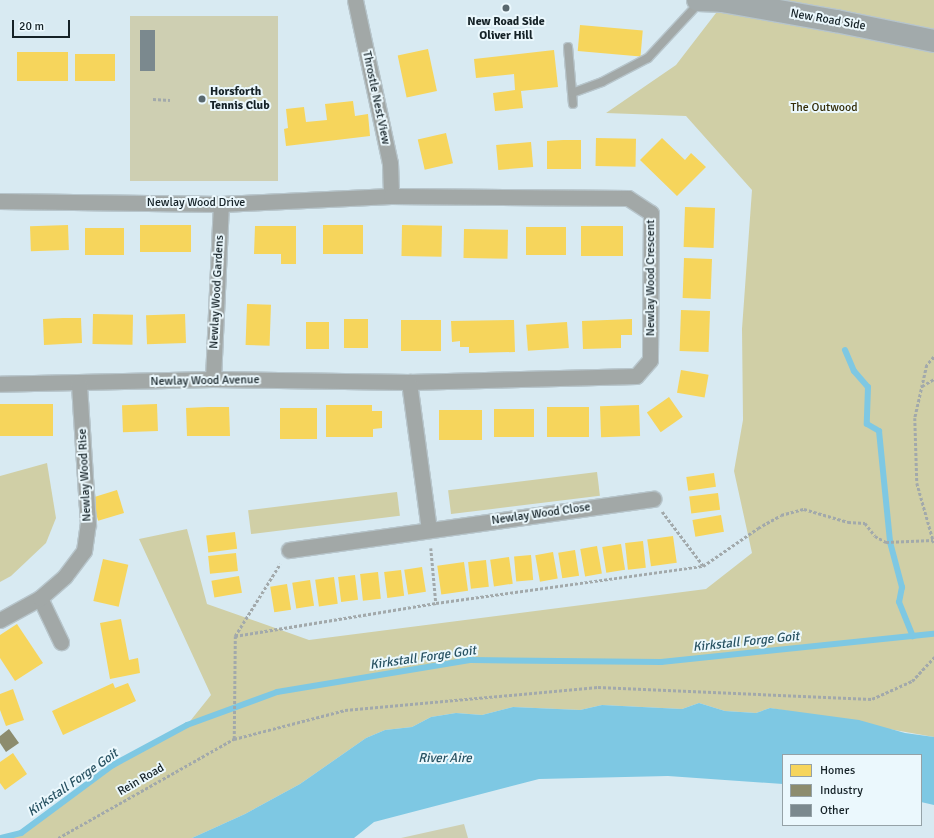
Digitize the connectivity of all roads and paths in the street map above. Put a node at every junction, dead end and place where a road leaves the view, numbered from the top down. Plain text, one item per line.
1 (355, 0) edge
2 (698, 0) edge
3 (702, 0) edge
4 (934, 41) edge
5 (568, 47) dead end
6 (572, 93) junction
7 (153, 99) dead end
8 (170, 100) dead end
9 (573, 104) dead end
10 (391, 196) junction
11 (0, 201) edge
12 (221, 204) junction
13 (934, 357) edge
14 (213, 379) junction
15 (934, 379) edge
16 (409, 382) junction
17 (79, 383) junction
18 (0, 384) edge
19 (922, 386) junction
20 (653, 499) joint
21 (429, 529) junction
22 (934, 542) edge
23 (289, 550) joint
24 (703, 566) junction
25 (40, 598) junction
26 (436, 603) junction
27 (0, 620) edge
28 (235, 636) junction
29 (61, 642) dead end
30 (934, 657) edge
31 (234, 739) junction
32 (58, 838) edge

1 - 10 street, Throstle Nest View
2 - 3 main road, New Road Side
3 - 4 main road, New Road Side
3 - 6 lane
5 - 6 lane
6 - 9 lane
7 - 8 path
10 - 12 street, Newlay Wood Drive
10 - 16 street, Newlay Wood Crescent
11 - 12 street, Newlay Wood Drive
12 - 14 street, Newlay Wood Gardens
13 - 19 path
14 - 16 street, Newlay Wood Avenue
14 - 17 street, Newlay Wood Avenue
15 - 19 path
16 - 21 street
17 - 18 street, Newlay Wood Avenue
17 - 25 street, Newlay Wood Rise
19 - 22 path
20 - 21 street, Newlay Wood Close
20 - 24 path
21 - 23 street, Newlay Wood Close
21 - 26 path
22 - 24 path
23 - 28 path
24 - 26 path
25 - 27 street, Newlay Wood Rise
25 - 29 street
26 - 28 path
28 - 31 path
30 - 31 path, Rein Road
31 - 32 path, Rein Road

